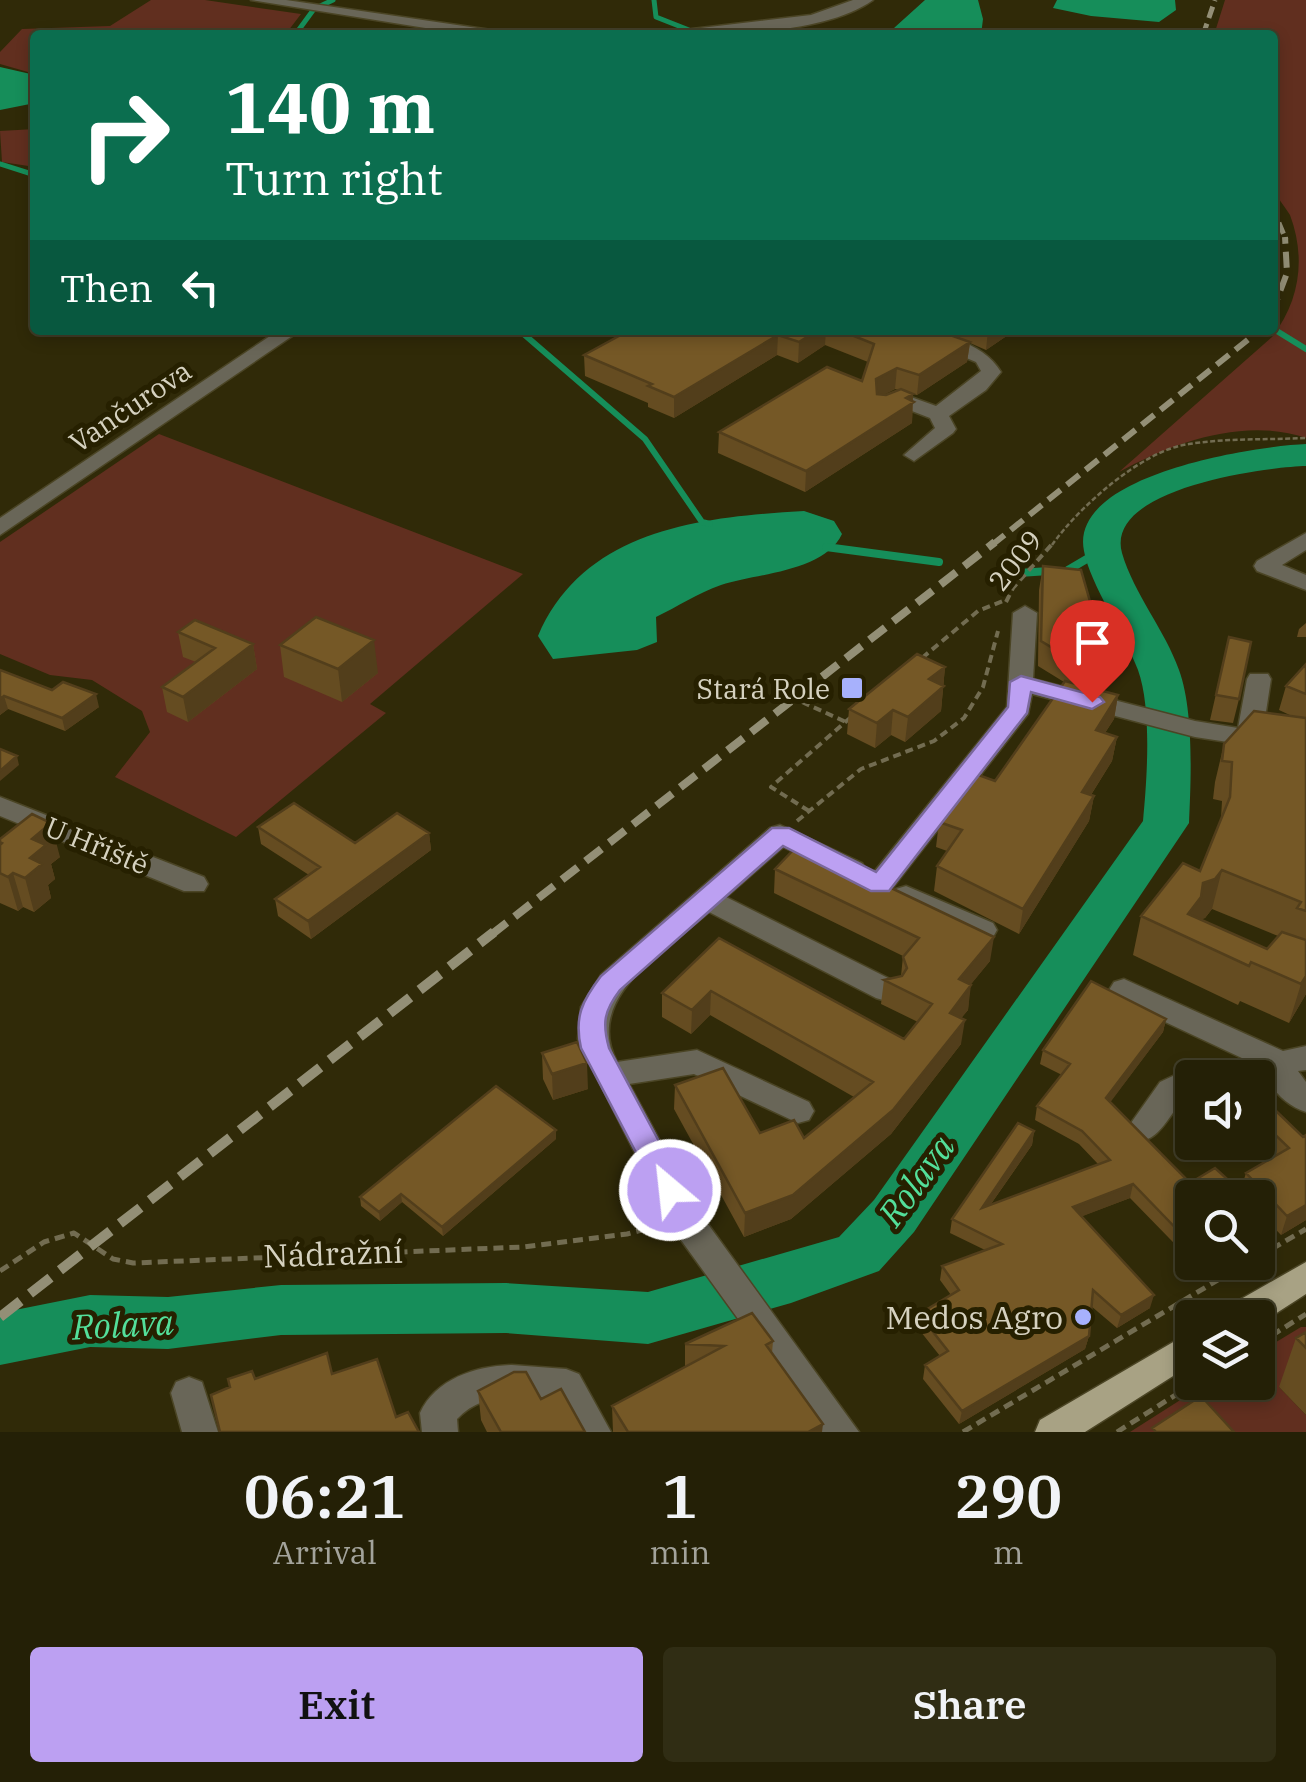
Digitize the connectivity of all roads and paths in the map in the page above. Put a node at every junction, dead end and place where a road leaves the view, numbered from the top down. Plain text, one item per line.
1 (258, 0) edge
2 (866, 0) edge
3 (464, 30) edge
4 (718, 30) edge
5 (285, 335) edge
6 (921, 335) edge
7 (884, 408) edge
8 (938, 414) junction
9 (1306, 438) edge
10 (914, 455) dead end
11 (0, 528) edge
12 (1306, 540) edge
13 (1306, 583) edge
14 (1011, 609) junction
15 (998, 630) dead end
16 (919, 660) edge
17 (1259, 678) dead end
18 (1021, 682) junction
19 (802, 702) dead end
20 (860, 710) edge
21 (846, 722) junction
22 (1249, 737) junction
23 (1306, 746) edge
24 (0, 806) edge
25 (809, 811) junction
26 (780, 834) junction
27 (194, 884) dead end
28 (880, 884) junction
29 (707, 899) junction
30 (982, 930) edge
31 (886, 990) edge
32 (1124, 990) dead end
33 (1291, 1063) edge
34 (609, 1075) junction
35 (1175, 1088) edge
36 (1306, 1100) edge
37 (798, 1111) dead end
38 (1142, 1130) edge
39 (685, 1218) junction
40 (1306, 1229) edge
41 (1275, 1247) edge
42 (0, 1271) edge
43 (1306, 1276) edge
44 (1218, 1280) edge
45 (1267, 1300) edge
46 (1305, 1316) edge
47 (1275, 1334) edge
48 (1175, 1356) edge
49 (189, 1393) dead end
50 (1175, 1395) edge
51 (200, 1432) edge
52 (440, 1432) edge
53 (593, 1432) edge
54 (841, 1432) edge
55 (964, 1432) edge
56 (1052, 1432) edge
57 (1117, 1432) edge

1 - 3 street
2 - 4 street
5 - 11 street, Vančurova
6 - 8 street
7 - 8 street
8 - 10 street
9 - 14 path, 2009
12 - 13 street
14 - 16 path
14 - 18 street
15 - 25 path, 2009
17 - 22 street
18 - 22 street
18 - 28 street
19 - 21 path
20 - 21 path
21 - 25 path
22 - 23 street
24 - 27 street, U Hřiště
25 - 26 path, 2009
26 - 28 street
26 - 29 street
28 - 30 street
29 - 31 street
29 - 34 street
32 - 33 street
33 - 36 street
34 - 37 street
34 - 39 street
35 - 38 street
39 - 42 path, Nádražní
39 - 54 street
40 - 41 path
43 - 45 main road
44 - 55 path
46 - 47 path
48 - 56 main road
49 - 51 street
50 - 57 path
52 - 53 street

